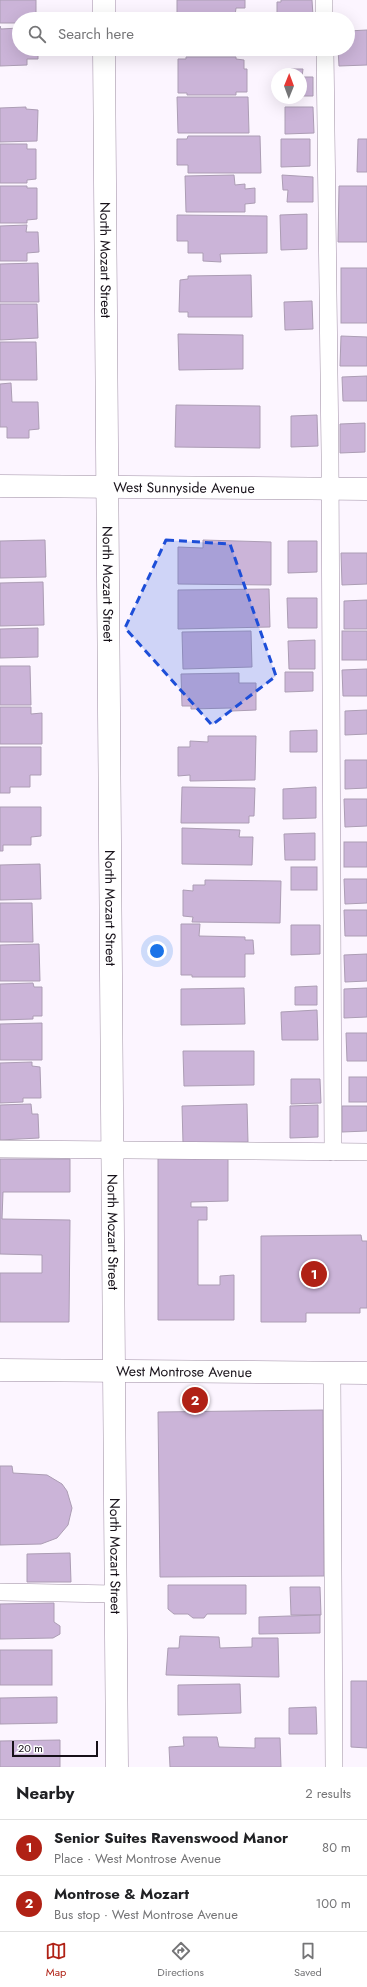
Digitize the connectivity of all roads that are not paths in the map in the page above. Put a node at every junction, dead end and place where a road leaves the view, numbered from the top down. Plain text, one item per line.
1 (104, 0) edge
2 (324, 0) edge
3 (104, 12) edge
4 (324, 12) edge
5 (104, 56) edge
6 (325, 56) edge
7 (0, 486) edge
8 (107, 487) junction
9 (330, 489) junction
10 (367, 489) edge
11 (0, 1149) edge
12 (112, 1150) junction
13 (333, 1152) junction
14 (367, 1152) edge
15 (0, 1370) edge
16 (115, 1371) junction
17 (332, 1373) junction
18 (367, 1373) edge
19 (0, 1592) edge
20 (116, 1594) junction
21 (117, 1767) edge
22 (334, 1767) edge

1 - 3 street
2 - 4 lane
5 - 8 street, North Mozart Street
6 - 9 lane
7 - 8 street, West Sunnyside Avenue
8 - 9 street, West Sunnyside Avenue
8 - 12 street, North Mozart Street
9 - 10 street, West Sunnyside Avenue
9 - 13 lane
11 - 12 lane
12 - 13 lane
12 - 16 street, North Mozart Street
13 - 14 lane
15 - 16 street, West Montrose Avenue
16 - 17 street, West Montrose Avenue
16 - 20 street, North Mozart Street
17 - 18 street, West Montrose Avenue
17 - 22 lane
19 - 20 lane
20 - 21 street, North Mozart Street

